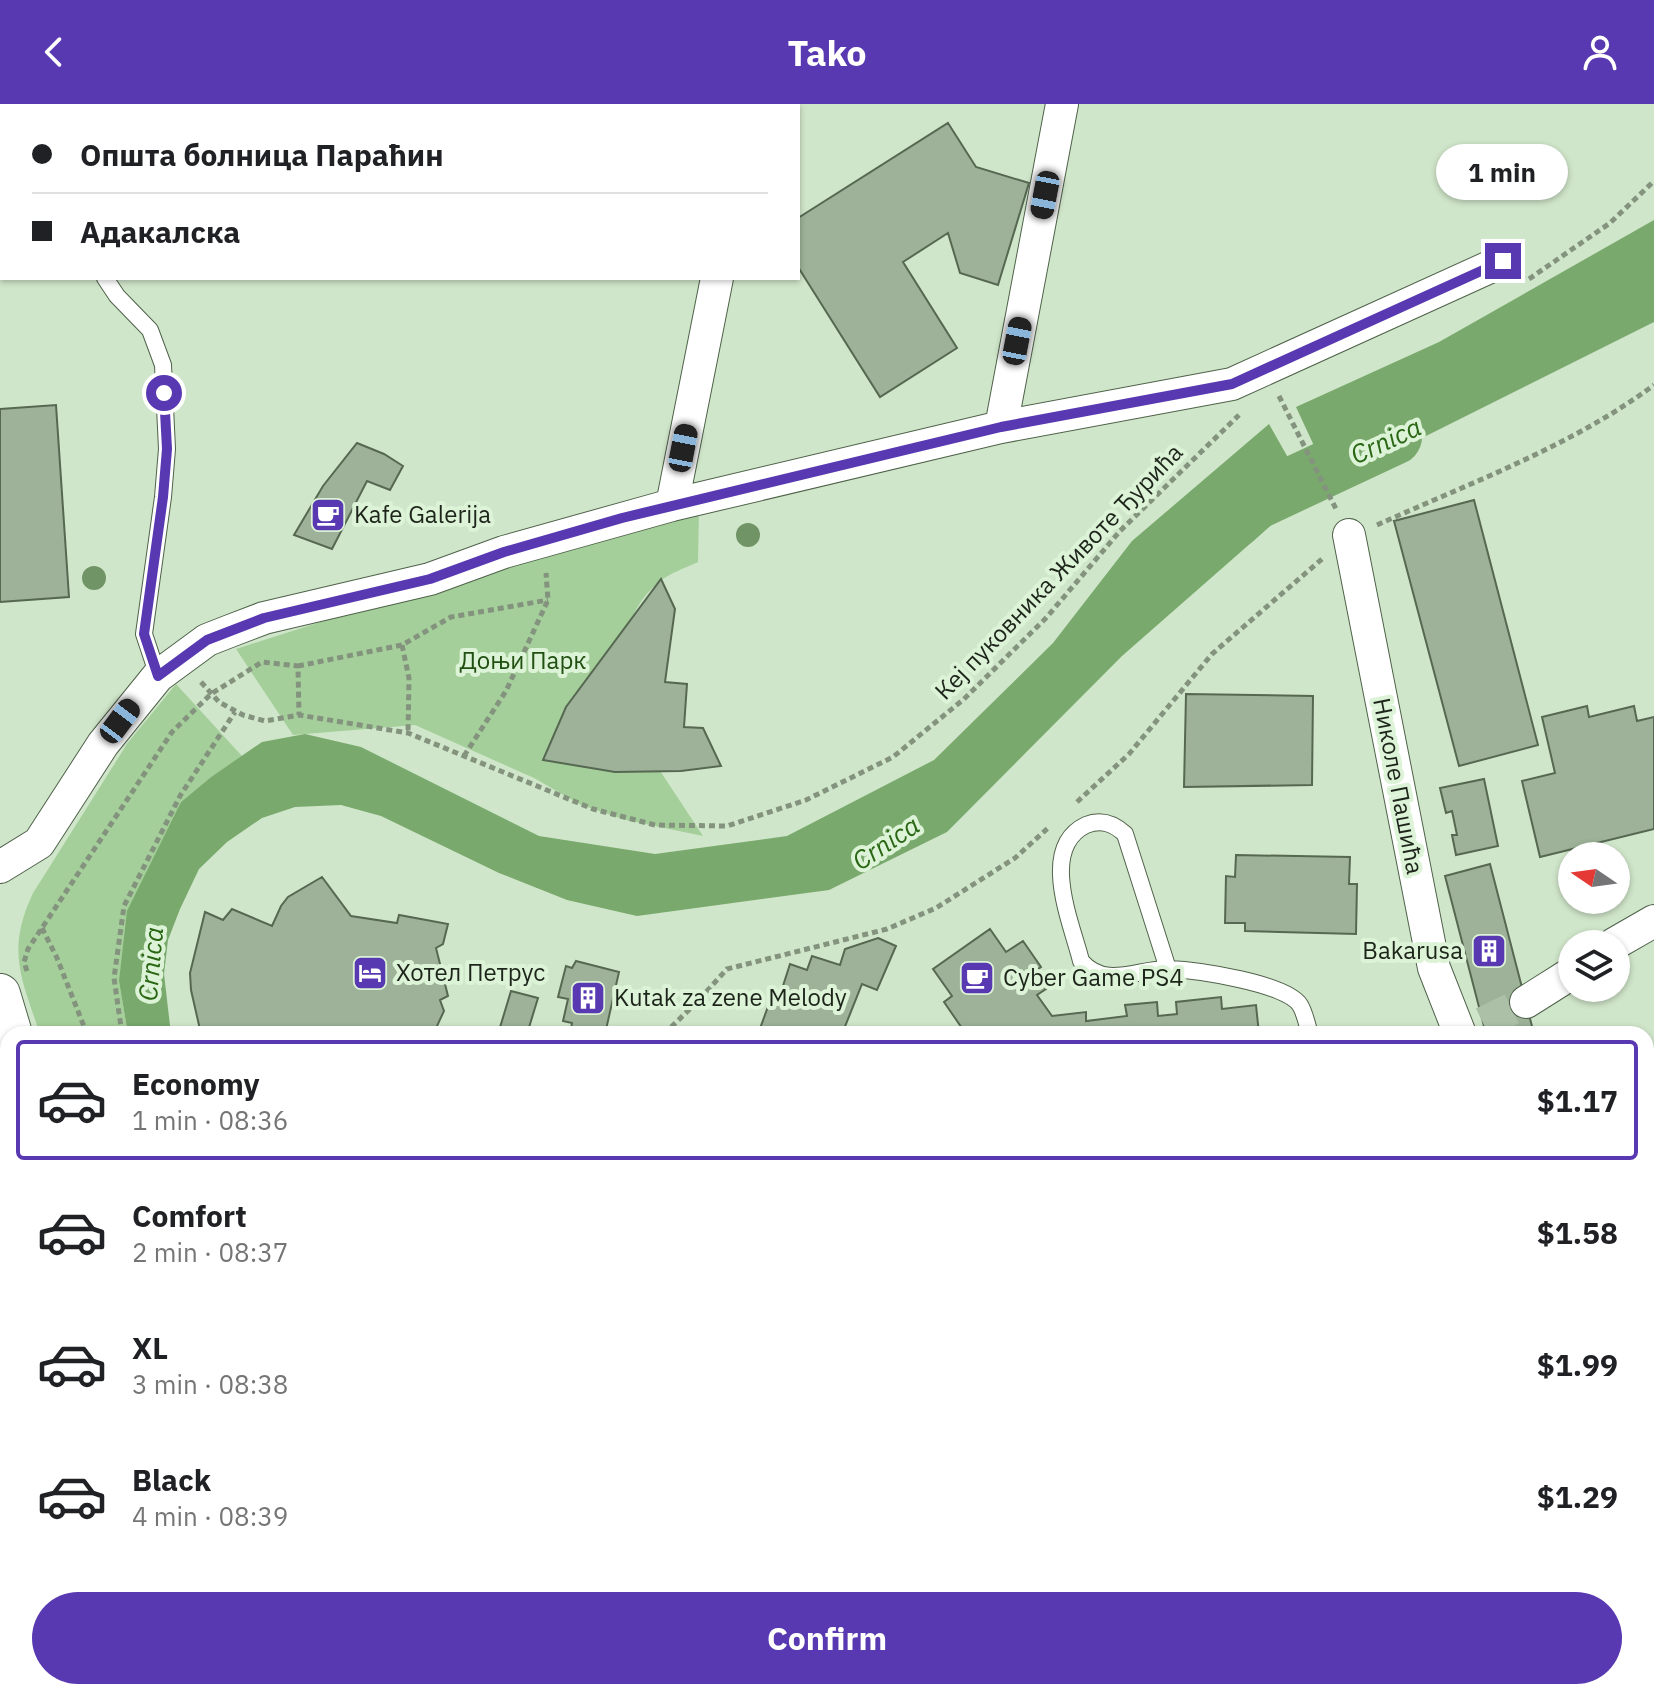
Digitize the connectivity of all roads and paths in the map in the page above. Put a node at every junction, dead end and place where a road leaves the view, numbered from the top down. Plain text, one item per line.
1 (1062, 104) edge
2 (1654, 181) edge
3 (1514, 271) joint
4 (106, 280) edge
5 (717, 280) edge
6 (1654, 385) edge
7 (1290, 388) dead end
8 (1249, 405) dead end
9 (1001, 427) junction
10 (672, 505) junction
11 (1349, 535) junction
12 (402, 645) junction
13 (170, 666) junction
14 (298, 666) junction
15 (211, 694) junction
16 (235, 712) junction
17 (299, 715) junction
18 (408, 733) junction
19 (464, 756) junction
20 (1072, 806) dead end
21 (1049, 827) dead end
22 (0, 867) edge
23 (1654, 921) edge
24 (42, 928) junction
25 (1630, 935) edge
26 (1168, 969) junction
27 (1558, 982) edge
28 (14, 986) edge
29 (1526, 1002) tunnel mouth
30 (12, 1026) edge
31 (84, 1026) edge
32 (121, 1026) edge
33 (672, 1026) edge
34 (1307, 1026) edge
35 (1467, 1026) edge

1 - 9 street
2 - 3 path
3 - 9 street
4 - 13 lane
5 - 10 street
6 - 11 path
7 - 11 path
8 - 19 path, Кеј пуковника Животе Ђурића
9 - 10 street
10 - 13 street
11 - 20 path
11 - 35 street, Николе Пашића
12 - 14 path
12 - 18 path
12 - 19 path
13 - 15 path, Кеј пуковника Животе Ђурића
13 - 22 street
14 - 15 path
14 - 17 path
15 - 16 path, Кеј пуковника Животе Ђурића
15 - 24 path
16 - 17 path, Кеј пуковника Животе Ђурића
16 - 32 path
17 - 18 path, Кеј пуковника Животе Ђурића
18 - 19 path, Кеј пуковника Животе Ђурића
21 - 33 path
23 - 25 street
24 - 28 path
24 - 31 path
26 - 26 lane
26 - 34 lane
27 - 29 street
28 - 30 street

